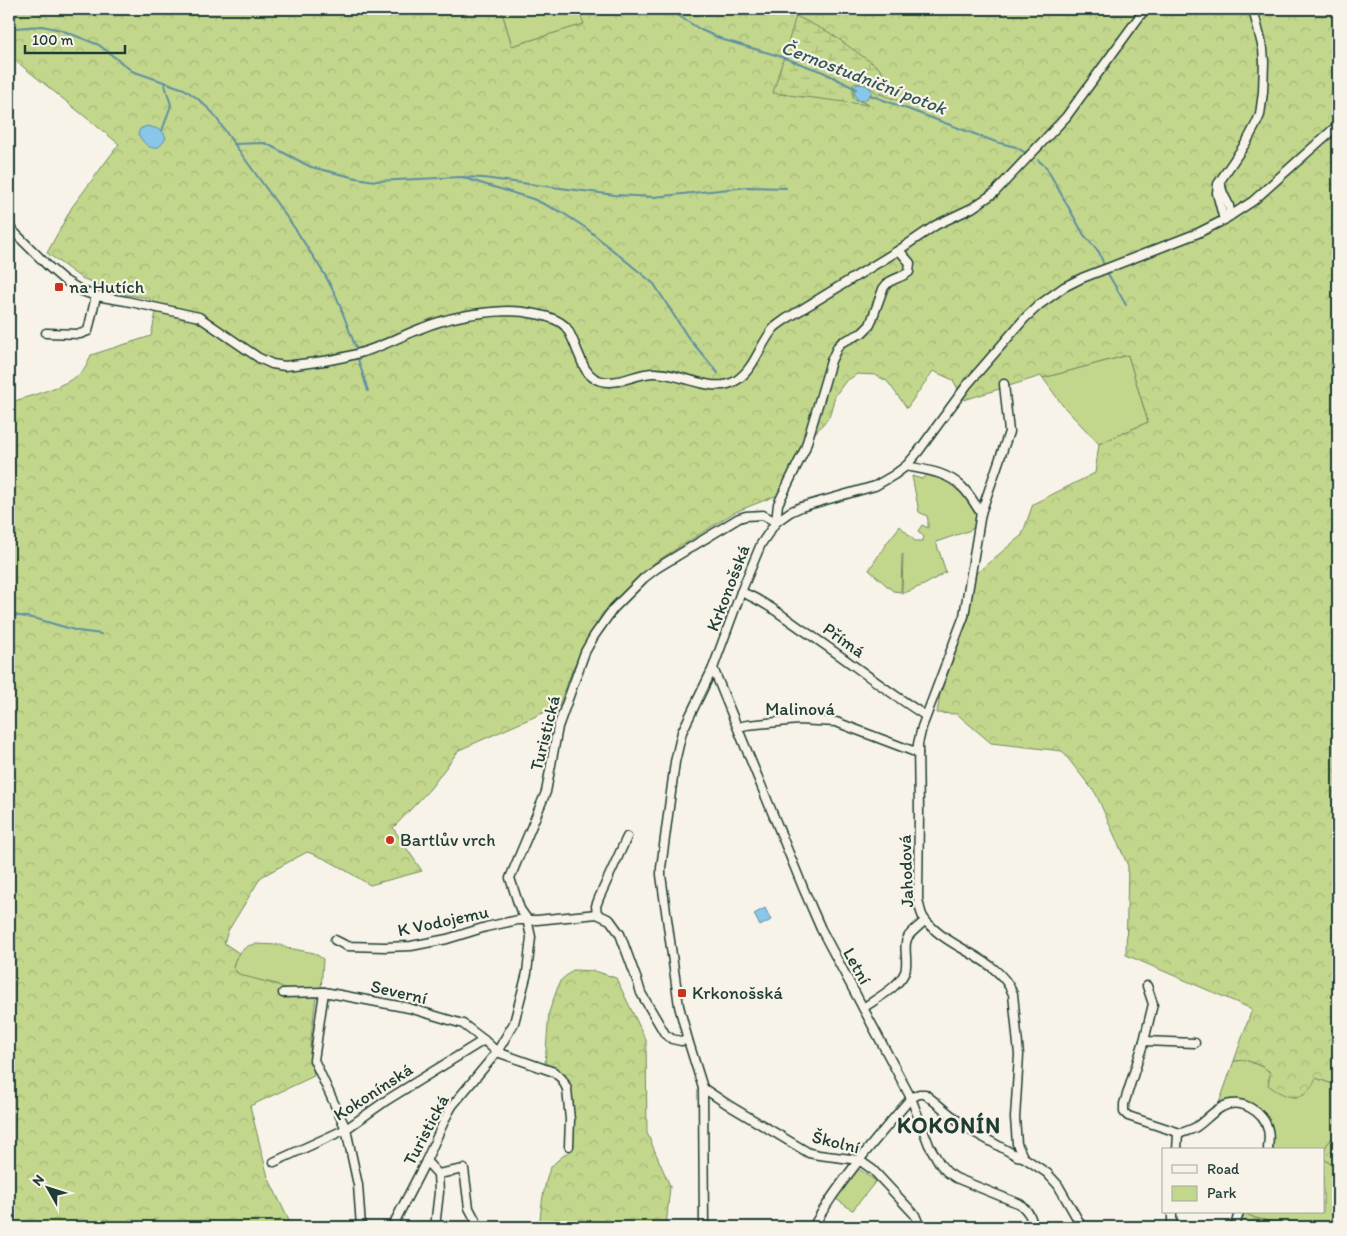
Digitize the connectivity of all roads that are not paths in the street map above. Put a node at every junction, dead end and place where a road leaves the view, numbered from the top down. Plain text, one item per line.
1 (1145, 9) edge
2 (1253, 9) edge
3 (1338, 125) edge
4 (1221, 178) junction
5 (1227, 200) junction
6 (1252, 201) junction
7 (1227, 218) junction
8 (9, 228) edge
9 (899, 250) junction
10 (96, 296) junction
11 (46, 333) dead end
12 (1004, 384) dead end
13 (906, 466) junction
14 (981, 513) junction
15 (776, 522) junction
16 (741, 592) junction
17 (713, 668) junction
18 (926, 716) junction
19 (738, 727) junction
20 (918, 753) junction
21 (627, 837) dead end
22 (596, 914) junction
23 (527, 919) junction
24 (925, 920) junction
25 (335, 940) dead end
26 (1147, 986) dead end
27 (324, 992) junction
28 (283, 993) dead end
29 (863, 1008) junction
30 (484, 1040) junction
31 (688, 1040) junction
32 (1144, 1041) junction
33 (1195, 1043) dead end
34 (497, 1052) junction
35 (704, 1088) junction
36 (911, 1098) junction
37 (346, 1129) junction
38 (1178, 1134) junction
39 (569, 1146) dead end
40 (1177, 1148) edge
41 (1268, 1148) edge
42 (1023, 1157) junction
43 (859, 1160) junction
44 (426, 1161) junction
45 (274, 1162) dead end
46 (438, 1174) junction
47 (1172, 1214) edge
48 (1238, 1214) edge
49 (361, 1227) edge
50 (392, 1227) edge
51 (435, 1227) edge
52 (479, 1227) edge
53 (704, 1227) edge
54 (813, 1227) edge
55 (920, 1227) edge
56 (1033, 1227) edge
57 (1082, 1227) edge
58 (1172, 1227) edge
59 (1235, 1227) edge

1 - 9 street
2 - 4 street
3 - 6 street, Krkonošská
4 - 5 street
4 - 7 street
5 - 6 street
5 - 7 street
6 - 7 street, Krkonošská
7 - 13 street, Krkonošská
8 - 10 street
9 - 10 street
9 - 15 street
10 - 11 street
12 - 14 street, Jahodová
13 - 14 street
13 - 15 street, Krkonošská
14 - 18 street, Jahodová
15 - 16 street, Krkonošská
15 - 23 street, Turistická
16 - 17 street, Krkonošská
16 - 18 street, Přímá
17 - 19 street, Letní
17 - 31 street, Krkonošská
18 - 20 street, Jahodová
19 - 20 street, Malinová
19 - 29 street, Letní
20 - 24 street, Jahodová
21 - 22 street
22 - 23 street, K Vodojemu
22 - 31 street
23 - 25 street, K Vodojemu
23 - 34 street, Turistická
24 - 29 street
24 - 42 street, Jahodová
26 - 32 street
27 - 28 street, Severní
27 - 30 street, Severní
27 - 37 street
29 - 36 street, Letní
30 - 34 street, Severní
30 - 37 street, Kokonínská
31 - 35 street, Krkonošská
32 - 33 street
32 - 38 street
34 - 39 street
34 - 44 street, Turistická
35 - 43 street, Školní
35 - 53 street, Krkonošská
36 - 42 street
36 - 43 street
36 - 56 street, Letní
37 - 45 street, Kokonínská
37 - 49 street
38 - 40 street
38 - 41 street
42 - 57 street
43 - 54 street
43 - 55 street, Školní
44 - 46 street
44 - 50 street, Turistická
46 - 51 street
46 - 52 street
47 - 58 street
48 - 59 street

